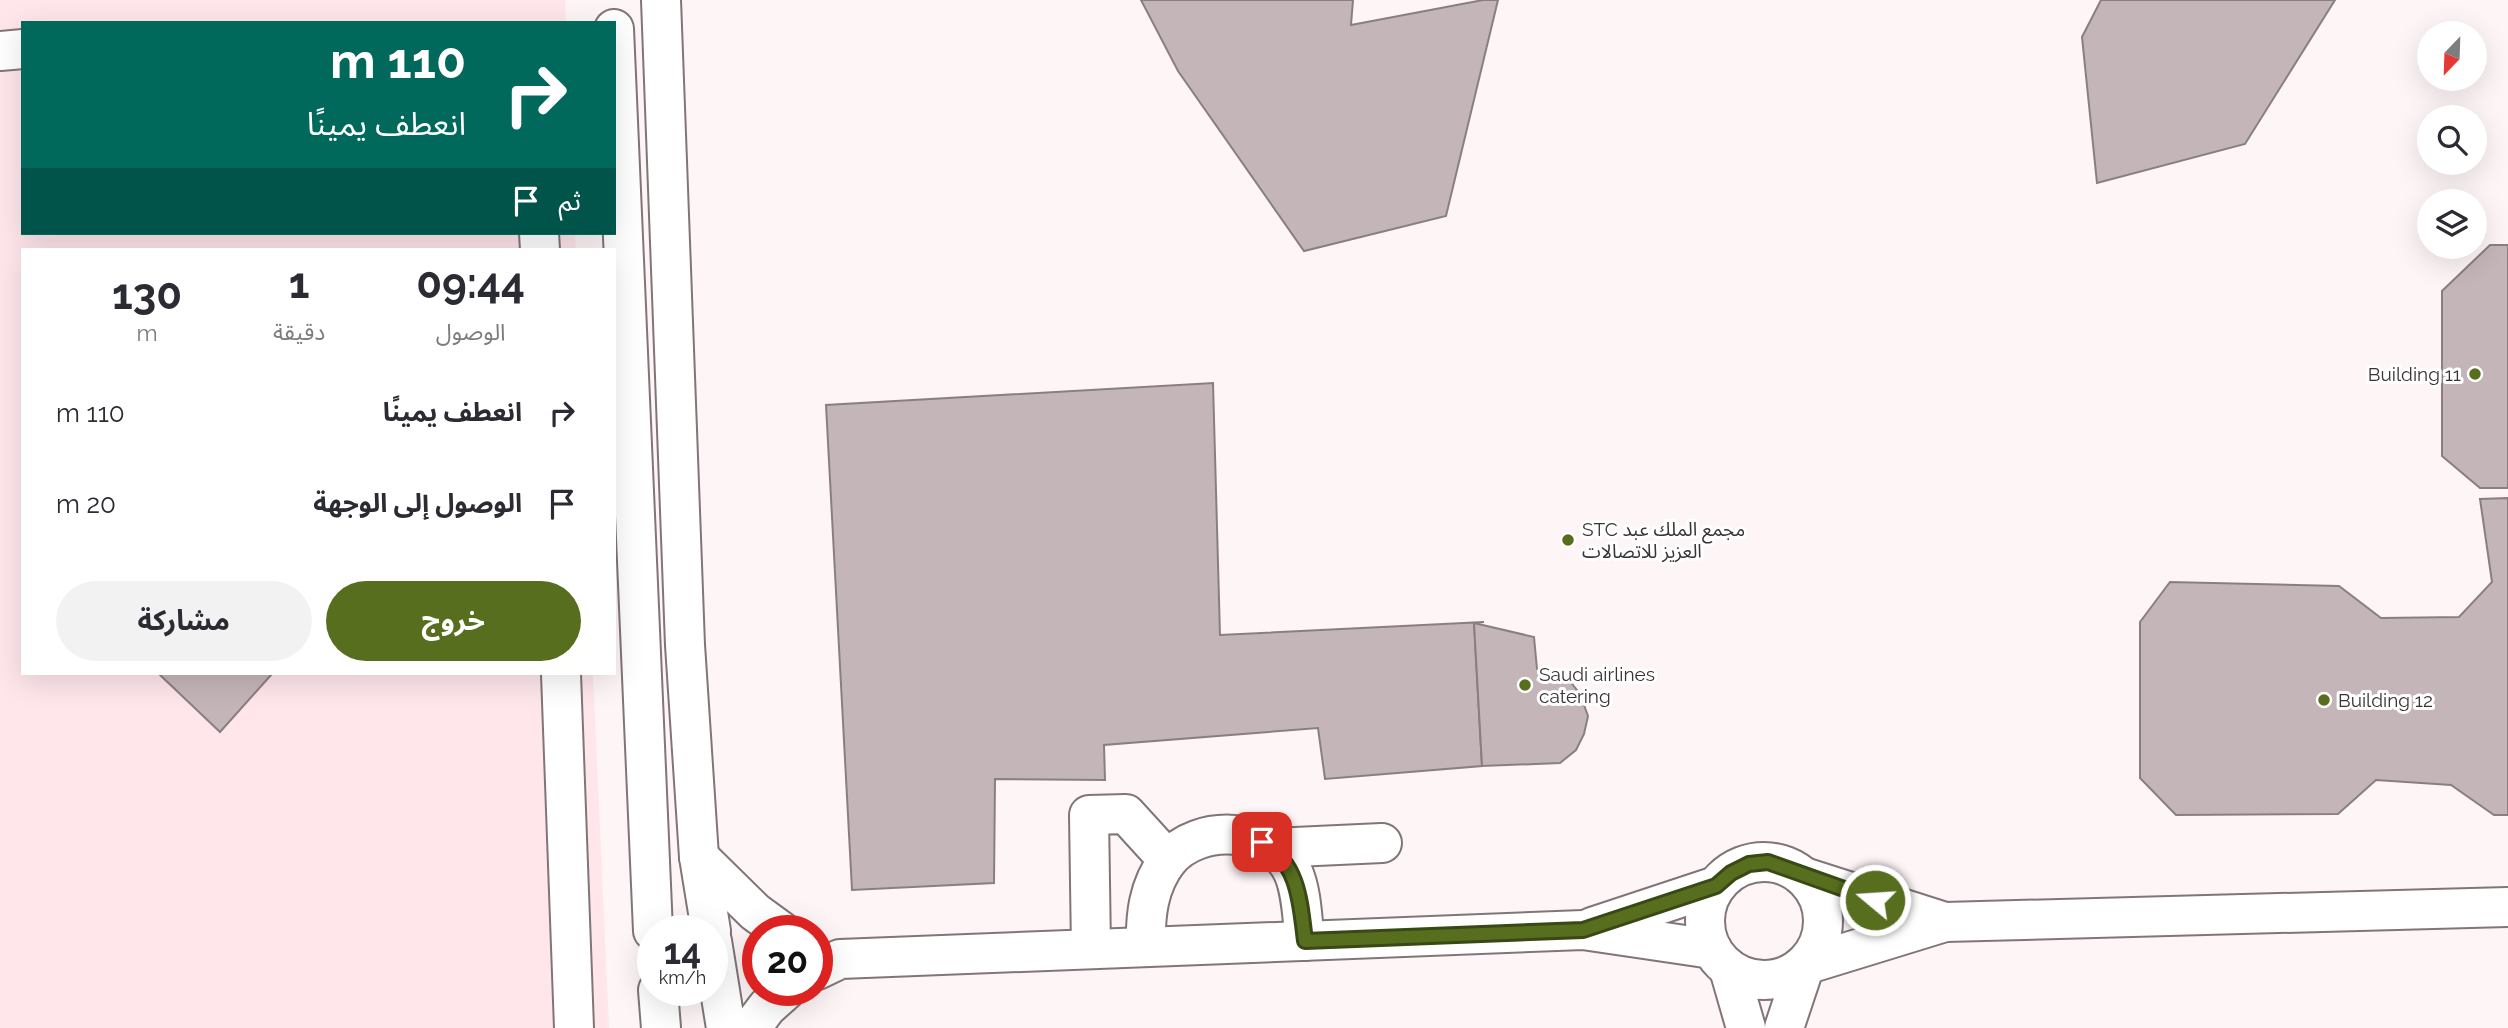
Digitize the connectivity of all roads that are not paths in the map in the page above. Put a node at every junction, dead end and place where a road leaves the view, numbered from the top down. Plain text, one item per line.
1 (613, 0) edge
2 (661, 0) edge
3 (614, 21) edge
4 (21, 49) edge
5 (0, 51) edge
6 (616, 75) edge
7 (561, 675) edge
8 (1382, 843) dead end
9 (1273, 848) junction
10 (699, 857) junction
11 (1168, 860) junction
12 (1804, 877) junction
13 (1716, 886) junction
14 (2508, 907) edge
15 (652, 915) edge
16 (708, 915) edge
17 (759, 915) edge
18 (1945, 922) junction
19 (1583, 930) junction
20 (1305, 941) junction
21 (1146, 947) junction
22 (1091, 949) junction
23 (833, 959) edge
24 (1721, 959) junction
25 (1805, 965) junction
26 (659, 1006) edge
27 (722, 1006) edge
28 (768, 1006) edge
29 (574, 1028) edge
30 (661, 1028) edge
31 (726, 1028) edge
32 (751, 1028) edge
33 (1746, 1028) edge
34 (1784, 1028) edge

1 - 3 lane
2 - 10 lane
4 - 5 lane
6 - 15 lane
7 - 29 lane
8 - 9 lane
9 - 11 lane
9 - 20 lane
10 - 16 lane
10 - 17 lane
11 - 21 lane
11 - 22 lane
12 - 13 lane
12 - 18 lane
12 - 25 lane
13 - 19 lane
13 - 24 lane
14 - 18 lane
18 - 25 lane
19 - 20 lane
19 - 24 lane
20 - 21 lane
21 - 22 lane
22 - 23 lane
24 - 25 lane
24 - 33 lane
25 - 34 lane
26 - 30 lane
27 - 31 lane
28 - 32 lane

